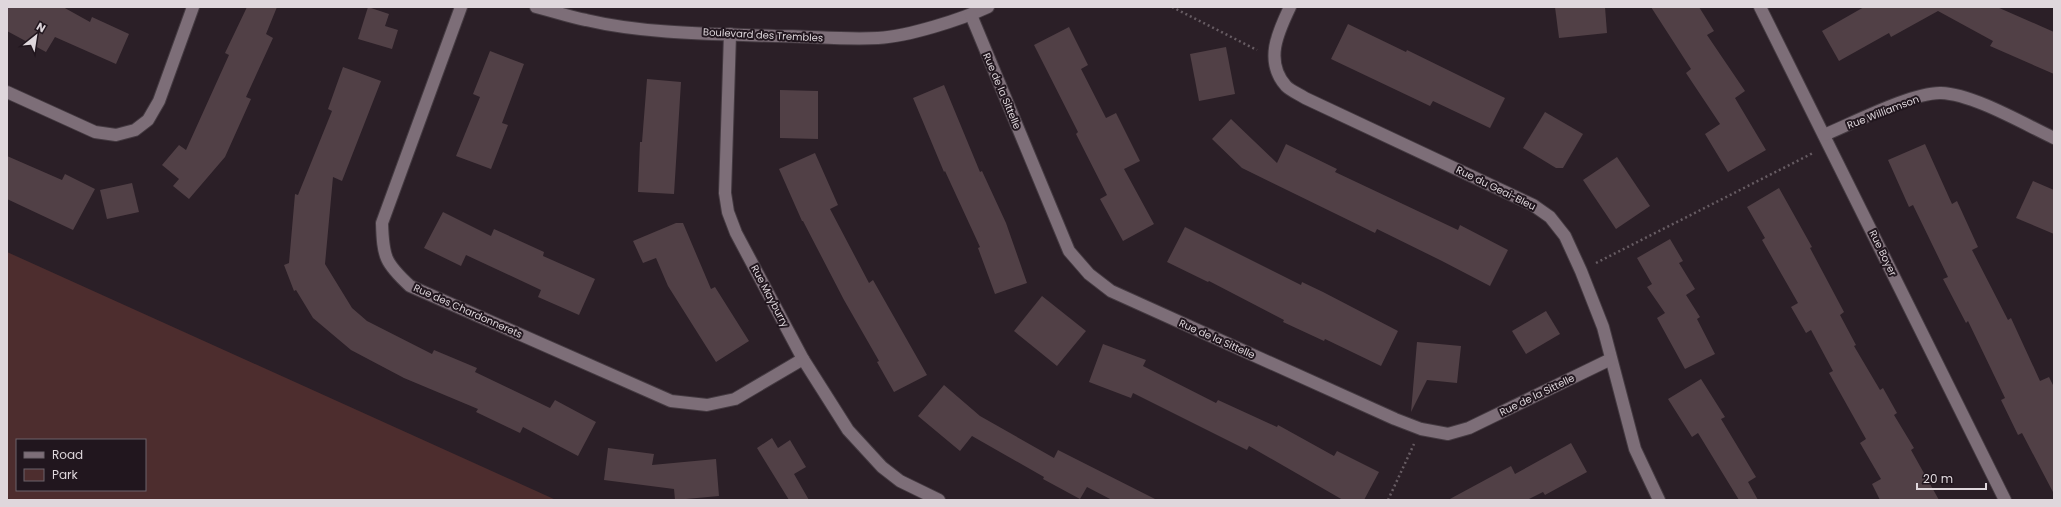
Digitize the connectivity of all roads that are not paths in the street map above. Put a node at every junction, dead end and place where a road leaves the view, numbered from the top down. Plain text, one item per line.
1 (193, 7) edge
2 (460, 7) edge
3 (536, 7) edge
4 (988, 7) edge
5 (1290, 7) edge
6 (1760, 7) edge
7 (971, 15) junction
8 (730, 34) junction
9 (7, 92) edge
10 (2054, 138) edge
11 (1827, 141) junction
12 (803, 358) junction
13 (1611, 359) junction
14 (939, 500) edge
15 (1658, 500) edge
16 (2005, 500) edge

1 - 9 street
2 - 12 street, Rue des Chardonnerets
3 - 8 street, Boulevard des Trembles
4 - 7 street, Boulevard des Trembles
5 - 13 street, Rue du Geai-Bleu
6 - 11 street, Rue Boyer
7 - 8 street, Boulevard des Trembles
7 - 13 street, Rue de la Sittelle
8 - 12 street, Rue Mayburry
10 - 11 street, Rue Williamson
11 - 16 street, Rue Boyer
12 - 14 street, Rue Mayburry
13 - 15 street, Rue du Geai-Bleu

